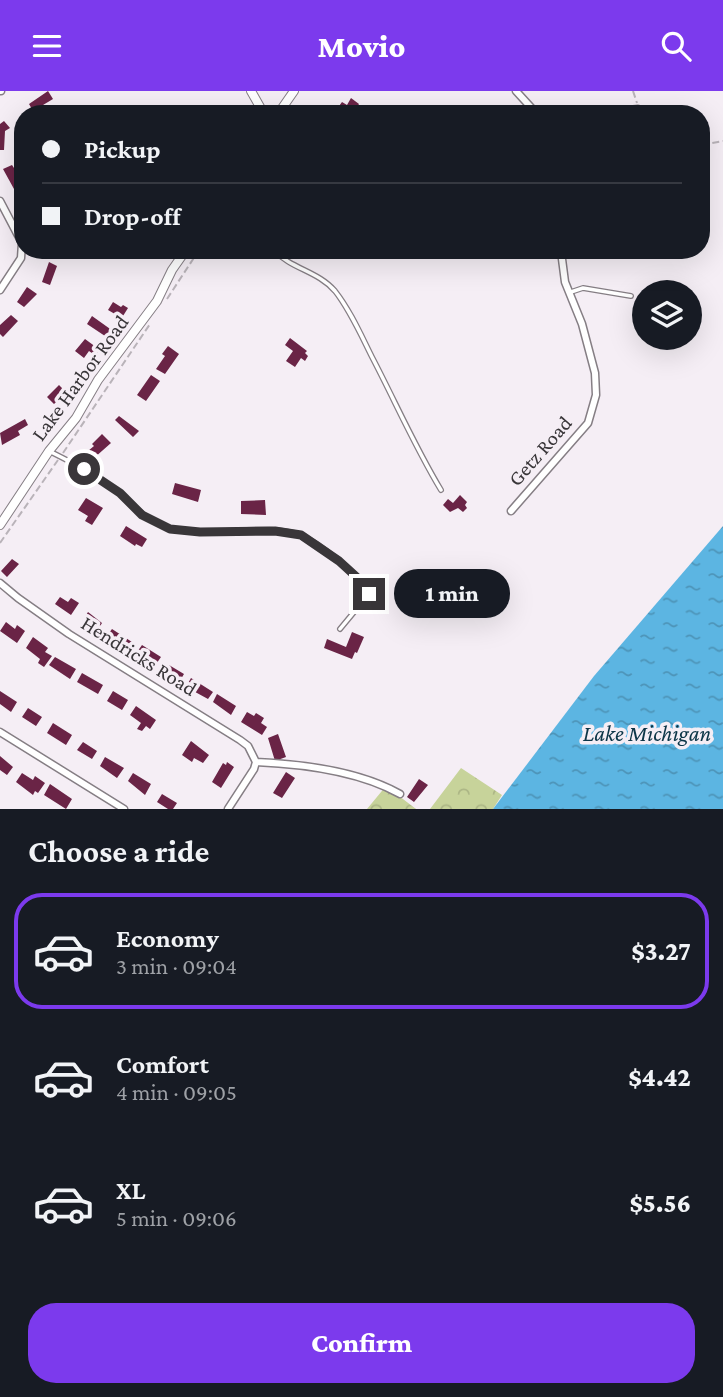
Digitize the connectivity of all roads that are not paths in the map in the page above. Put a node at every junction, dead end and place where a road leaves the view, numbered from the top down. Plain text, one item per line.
1 (516, 91) edge
2 (529, 105) edge
3 (0, 201) edge
4 (14, 228) edge
5 (20, 259) edge
6 (180, 259) edge
7 (283, 259) edge
8 (564, 259) edge
9 (0, 290) edge
10 (569, 292) junction
11 (631, 296) dead end
12 (49, 451) junction
13 (441, 490) dead end
14 (511, 511) dead end
15 (2, 512) edge
16 (0, 526) edge
17 (0, 583) edge
18 (340, 629) dead end
19 (0, 732) edge
20 (256, 762) junction
21 (400, 794) dead end
22 (124, 809) edge
23 (228, 809) edge

1 - 2 street
3 - 4 street
5 - 9 street
6 - 12 street, Lake Harbor Road
7 - 13 lane
8 - 10 street, Getz Road
10 - 11 lane
10 - 14 street, Getz Road
12 - 15 street, Lake Harbor Road
12 - 18 lane
15 - 16 street, Lake Harbor Road
17 - 20 street, Hendricks Road
19 - 22 street
20 - 21 street
20 - 23 street

